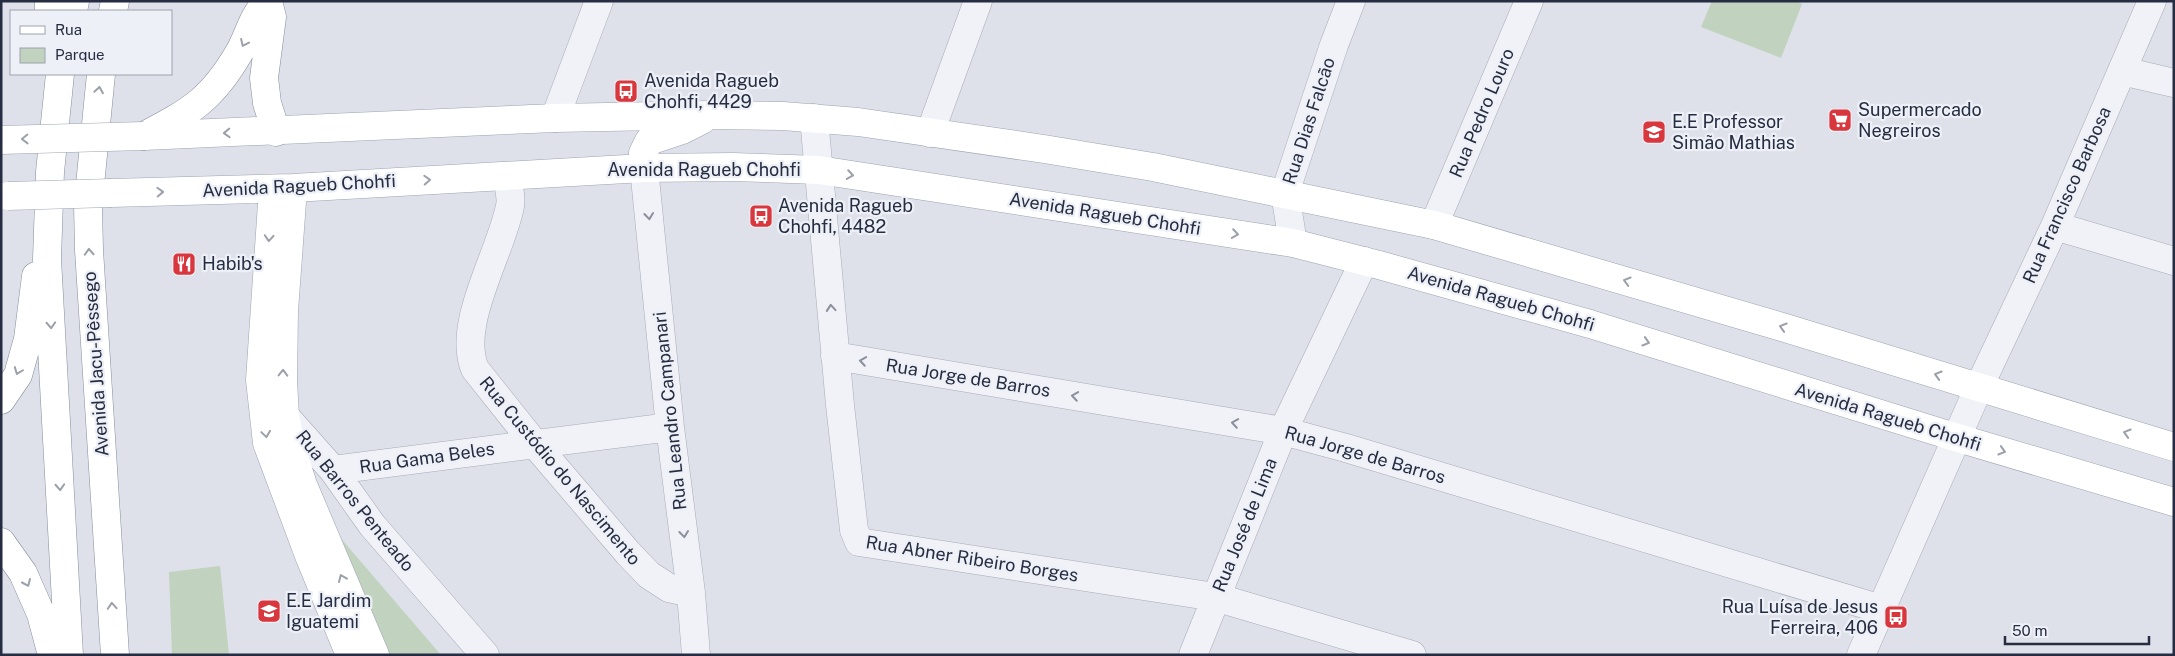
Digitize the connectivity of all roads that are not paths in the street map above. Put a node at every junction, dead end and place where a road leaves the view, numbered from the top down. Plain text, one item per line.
1 (268, 1) edge
2 (598, 1) edge
3 (978, 1) edge
4 (1351, 1) edge
5 (1529, 1) edge
6 (2152, 1) edge
7 (2122, 72) junction
8 (101, 75) edge
9 (59, 76) edge
10 (2174, 82) edge
11 (710, 115) junction
12 (555, 118) junction
13 (814, 118) junction
14 (276, 132) junction
15 (930, 133) junction
16 (144, 136) junction
17 (1, 140) edge
18 (644, 168) junction
19 (819, 170) junction
20 (507, 176) junction
21 (283, 189) junction
22 (1285, 193) junction
23 (5, 196) edge
24 (1434, 226) junction
25 (2055, 226) junction
26 (1293, 243) junction
27 (48, 259) junction
28 (1364, 261) junction
29 (2174, 261) edge
30 (835, 356) junction
31 (1979, 387) junction
32 (1, 400) edge
33 (285, 416) junction
34 (670, 427) junction
35 (1283, 431) junction
36 (1958, 438) junction
37 (534, 444) junction
38 (2174, 447) edge
39 (332, 470) junction
40 (2174, 502) edge
41 (1, 542) edge
42 (691, 593) junction
43 (1216, 596) junction
44 (1881, 609) junction
45 (52, 655) edge
46 (69, 655) edge
47 (115, 655) edge
48 (350, 655) edge
49 (375, 655) edge
50 (485, 655) edge
51 (696, 655) edge
52 (1193, 655) edge
53 (1412, 655) edge
54 (1861, 655) edge

1 - 14 main road
1 -> 16 main road
2 - 12 street
3 - 15 street
4 - 22 street, Rua Dias Falcão
5 - 24 street, Rua Pedro Louro
6 - 7 street, Rua Francisco Barbosa
7 - 10 street
7 - 25 street, Rua Francisco Barbosa
47 -> 8 main road, Avenida Jacu-Pêssego
9 - 27 main road
11 - 12 main road
11 - 13 main road
11 - 18 main road
12 - 14 main road
13 - 15 main road
13 - 19 street, Rua Abner Ribeiro Borges
14 -> 16 main road
15 - 22 main road
16 -> 17 main road, bridge
18 - 19 main road, Avenida Ragueb Chohfi
18 - 20 main road, Avenida Ragueb Chohfi
18 -> 34 street, Rua Leandro Campanari
19 -> 26 main road, Avenida Ragueb Chohfi
30 -> 19 street, Rua Abner Ribeiro Borges
21 -> 20 main road, Avenida Ragueb Chohfi
20 - 37 street, Rua Custódio do Nascimento
23 -> 21 main road, Avenida Ragueb Chohfi, bridge
33 -> 21 main road
21 -> 48 main road
22 - 24 main road
22 - 26 street, Rua Dias Falcão
31 -> 24 main road
25 - 29 street
25 - 31 street, Rua Francisco Barbosa
26 - 28 main road, Avenida Ragueb Chohfi
27 -> 32 main road
27 -> 46 main road
28 - 35 street, Rua José de Lima
28 -> 36 main road, Avenida Ragueb Chohfi
35 -> 30 street, Rua Jorge de Barros
30 - 43 street, Rua Abner Ribeiro Borges
31 - 36 street, Rua Francisco Barbosa
38 -> 31 main road
33 - 39 street, Rua Barros Penteado
49 -> 33 main road
34 - 37 street, Rua Gama Beles
34 -> 42 street, Rua Leandro Campanari
35 - 43 street, Rua José de Lima
35 - 44 street, Rua Jorge de Barros
36 -> 40 main road, Avenida Ragueb Chohfi
36 - 44 street, Rua Francisco Barbosa
37 - 39 street, Rua Gama Beles
37 - 42 street, Rua Custódio do Nascimento
39 - 50 street, Rua Barros Penteado
41 -> 45 main road
42 - 51 street, Rua Leandro Campanari
43 - 52 street, Rua José de Lima
43 - 53 street, Rua Abner Ribeiro Borges
44 - 54 street, Rua Francisco Barbosa

